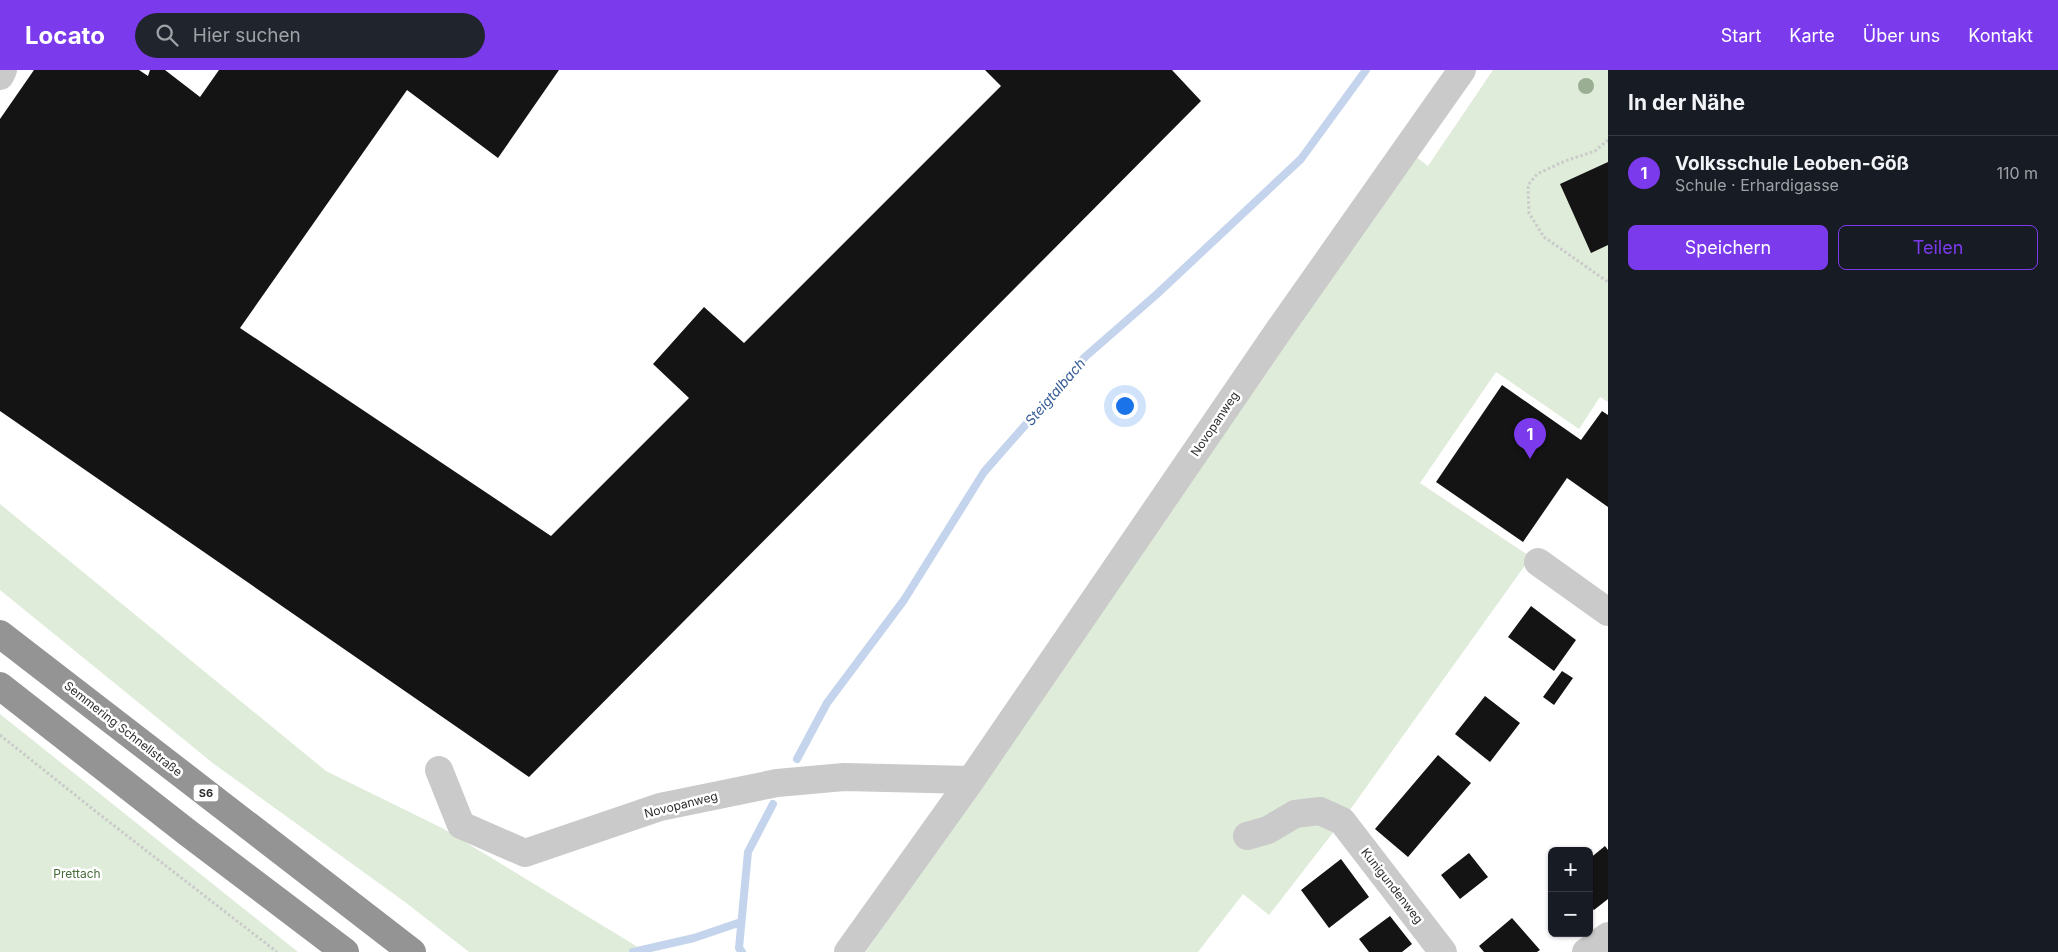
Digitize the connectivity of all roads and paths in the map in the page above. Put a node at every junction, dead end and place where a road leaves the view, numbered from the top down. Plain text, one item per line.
1 (3, 70) edge
2 (1462, 70) edge
3 (0, 76) edge
4 (1606, 141) edge
5 (1608, 148) edge
6 (1608, 282) edge
7 (1538, 562) dead end
8 (1608, 612) edge
9 (0, 634) edge
10 (0, 686) edge
11 (0, 735) edge
12 (439, 770) dead end
13 (971, 780) junction
14 (1247, 836) dead end
15 (1608, 936) edge
16 (277, 952) edge
17 (345, 952) edge
18 (412, 952) edge
19 (848, 952) edge
20 (1443, 952) edge
21 (1586, 952) edge

1 - 3 street
2 - 13 street, Novopanweg
4 - 5 path
4 - 6 path
7 - 8 street
9 - 18 highway, Semmering Schnellstraße / S6
10 - 17 highway
11 - 16 path
12 - 13 street, Novopanweg
13 - 19 street, Novopanweg
14 - 20 street, Kunigundenweg
15 - 21 street

